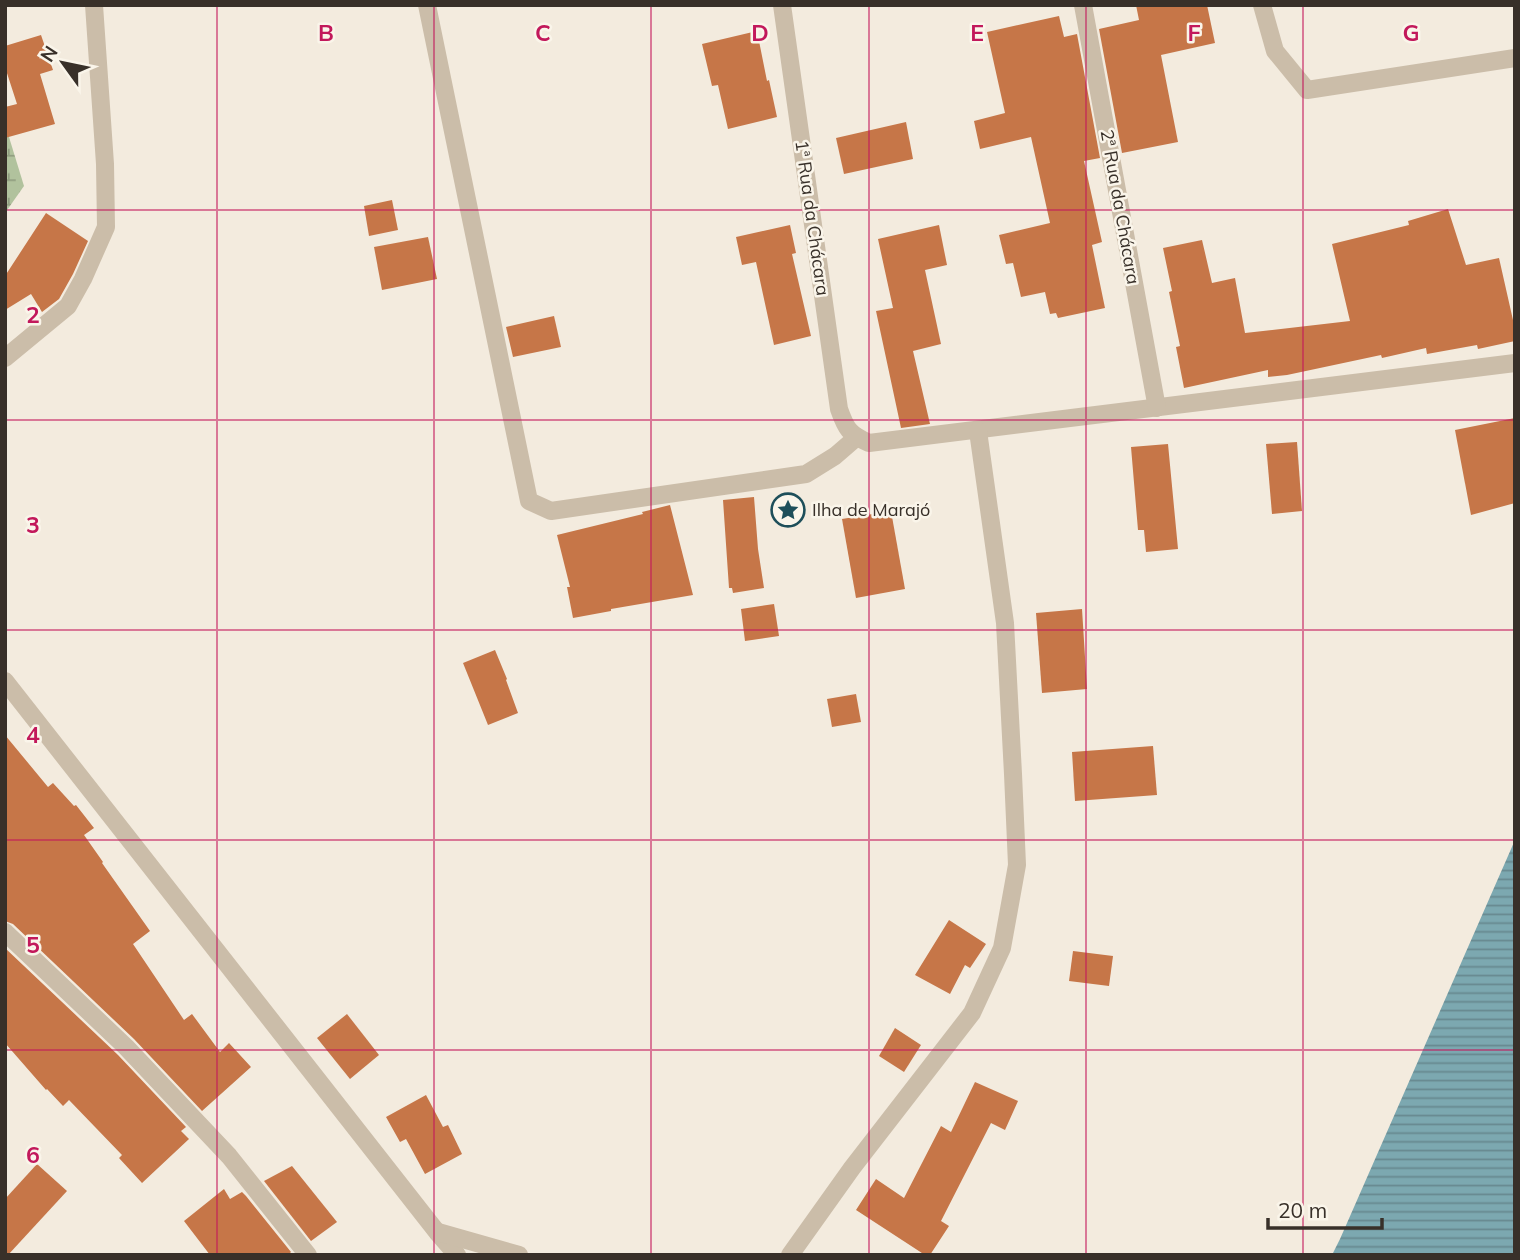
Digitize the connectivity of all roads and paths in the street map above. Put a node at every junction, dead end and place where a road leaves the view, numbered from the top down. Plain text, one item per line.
1 (94, 5) edge
2 (428, 5) edge
3 (782, 5) edge
4 (1083, 5) edge
5 (1262, 5) edge
6 (1515, 58) edge
7 (5, 358) edge
8 (1515, 363) edge
9 (1157, 408) junction
10 (978, 431) junction
11 (851, 433) junction
12 (5, 681) edge
13 (5, 932) edge
14 (438, 1232) junction
15 (308, 1255) edge
16 (457, 1255) edge
17 (519, 1255) edge
18 (790, 1255) edge

1 - 7 street
2 - 11 street
3 - 11 street, 1ª Rua da Chácara
4 - 9 street, 2ª Rua da Chácara
5 - 6 street
8 - 9 street
9 - 10 street
10 - 11 street
10 - 18 street
12 - 14 street
13 - 15 street
14 - 16 street
14 - 17 street

